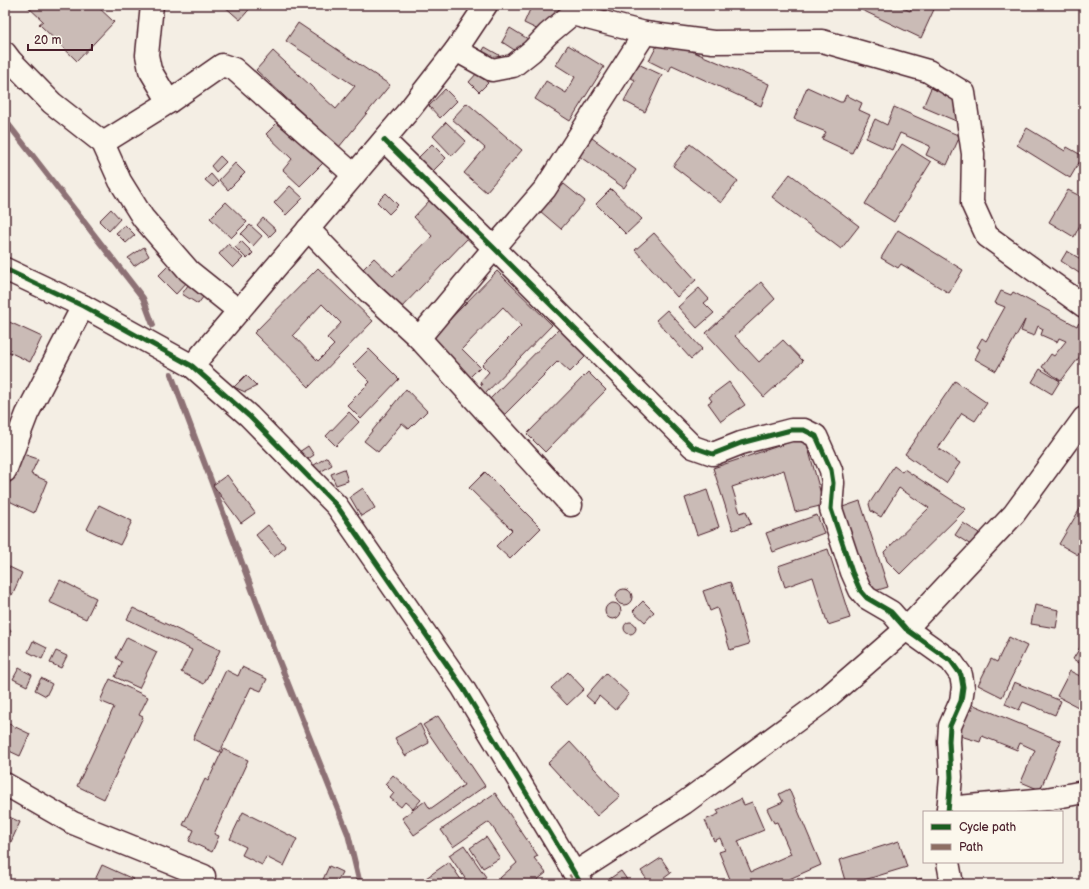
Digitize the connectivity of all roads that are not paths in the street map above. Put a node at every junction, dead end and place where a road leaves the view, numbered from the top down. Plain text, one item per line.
1 (152, 5) edge
2 (486, 5) edge
3 (645, 33) junction
4 (456, 50) junction
5 (5, 53) edge
6 (169, 102) junction
7 (384, 140) junction
8 (103, 142) junction
9 (354, 174) junction
10 (308, 229) junction
11 (494, 248) junction
12 (5, 269) edge
13 (84, 306) junction
14 (1084, 306) edge
15 (239, 311) junction
16 (419, 338) junction
17 (192, 366) junction
18 (1084, 418) edge
19 (5, 471) edge
20 (571, 505) dead end
21 (906, 629) junction
22 (5, 784) edge
23 (1084, 792) edge
24 (948, 810) edge
25 (948, 863) edge
26 (204, 876) dead end
27 (578, 879) edge
28 (952, 884) edge

1 - 6 street
2 - 4 street
3 - 4 street
3 - 11 street
3 - 14 street
4 - 7 street
5 - 8 street
6 - 8 street
6 - 9 street
7 - 9 street
7 - 11 street
8 - 15 street
9 - 10 street
10 - 15 street
10 - 16 street
11 - 16 street
11 - 21 street
12 - 13 street
13 - 17 street
13 - 19 street
15 - 17 street
16 - 20 street
17 - 27 street
18 - 21 street
21 - 24 street
21 - 27 street
22 - 26 street
23 - 24 street
25 - 28 street

